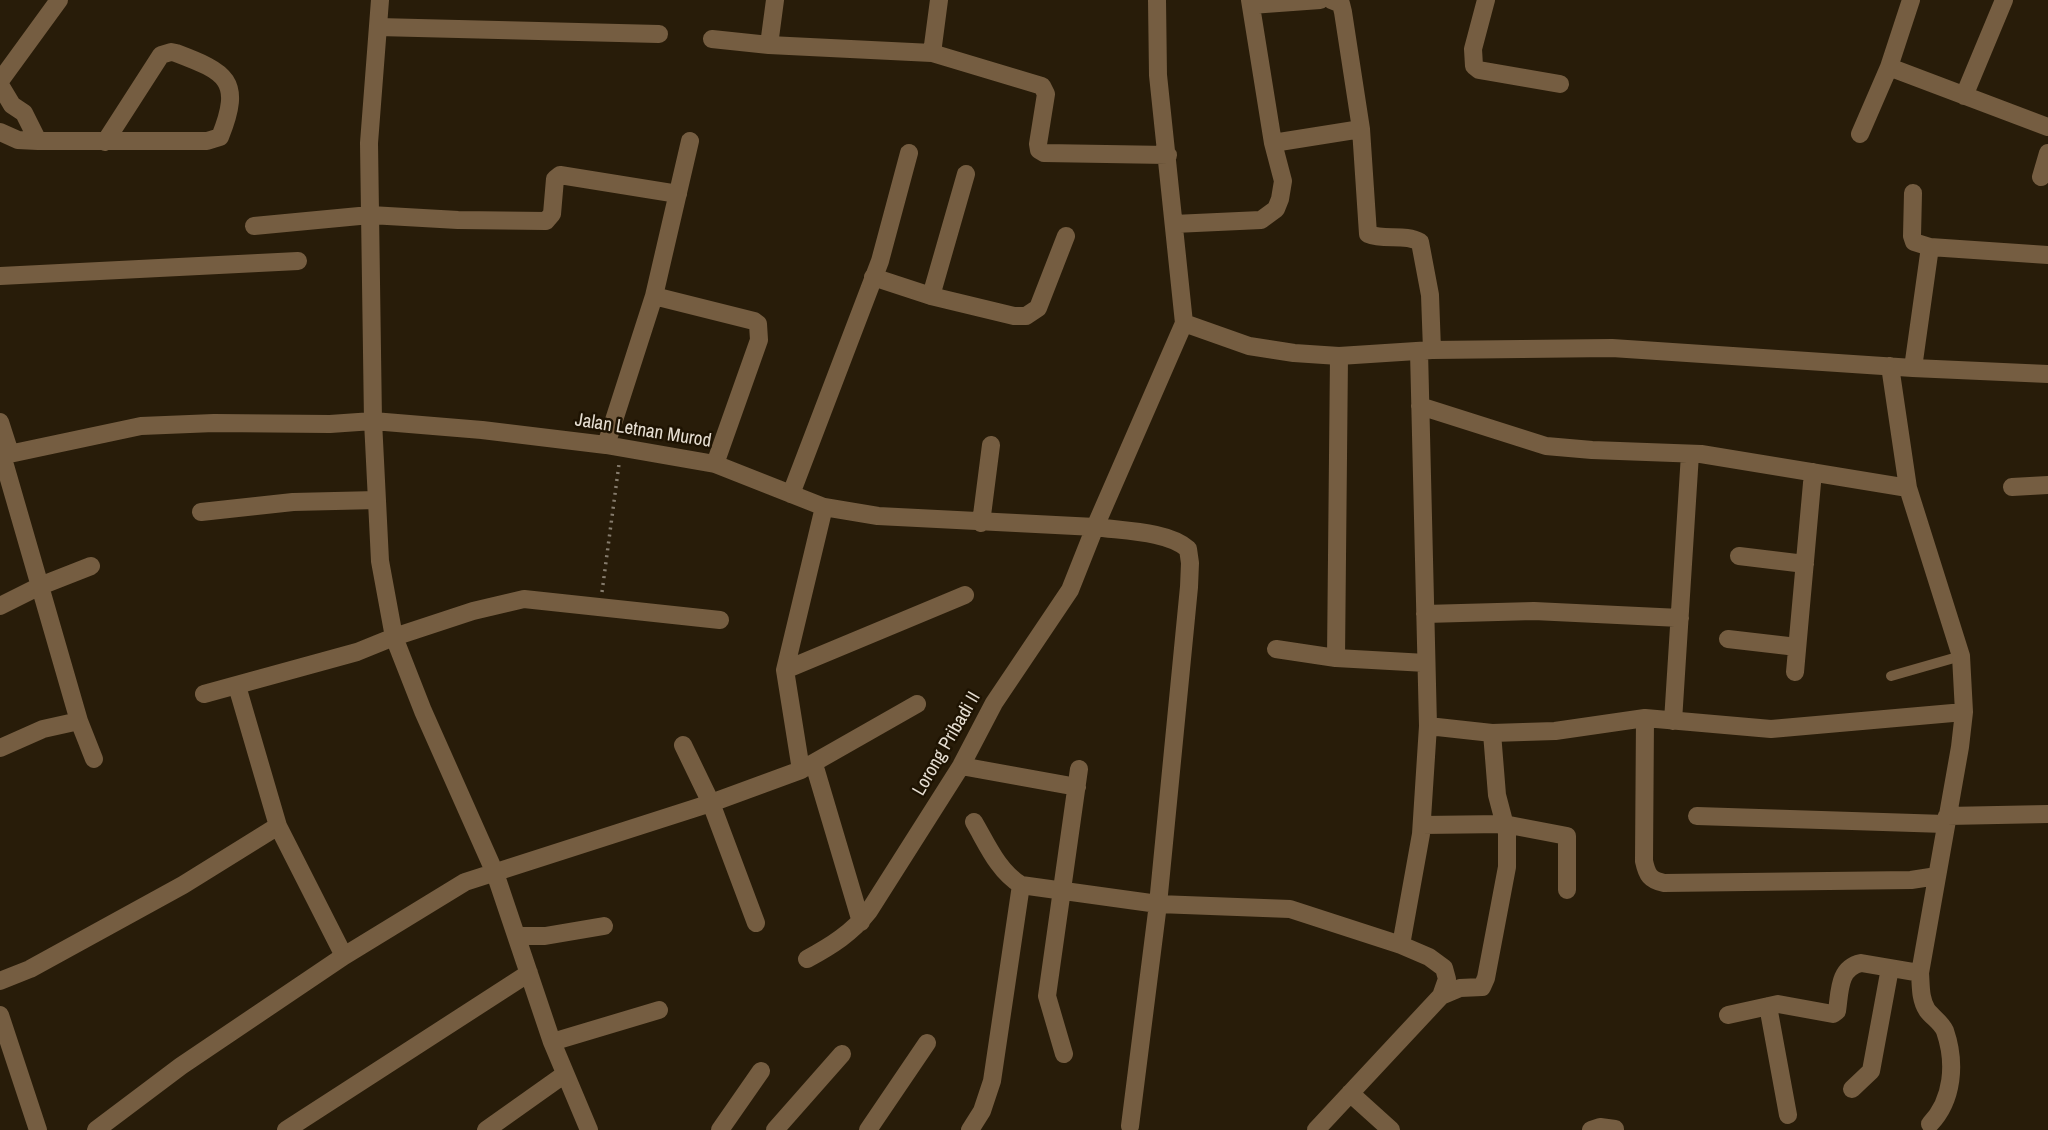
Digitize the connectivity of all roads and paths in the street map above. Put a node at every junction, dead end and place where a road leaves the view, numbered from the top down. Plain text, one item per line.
1 (59, 0) edge
2 (380, 0) edge
3 (775, 0) edge
4 (939, 0) edge
5 (1157, 0) edge
6 (1320, 0) edge
7 (1331, 0) edge
8 (1486, 0) edge
9 (1911, 0) edge
10 (2004, 0) edge
11 (1251, 3) edge
12 (378, 27) junction
13 (659, 34) dead end
14 (712, 39) dead end
15 (769, 45) junction
16 (932, 53) junction
17 (1889, 67) junction
18 (0, 83) edge
19 (1560, 84) dead end
20 (1964, 96) junction
21 (2048, 127) edge
22 (1361, 129) junction
23 (0, 132) edge
24 (1860, 134) dead end
25 (38, 141) junction
26 (690, 141) dead end
27 (105, 142) junction
28 (1273, 144) junction
29 (909, 153) dead end
30 (2048, 153) edge
31 (1168, 155) junction
32 (966, 174) dead end
33 (2041, 177) dead end
34 (1913, 193) dead end
35 (678, 194) junction
36 (370, 215) junction
37 (1174, 224) junction
38 (254, 226) dead end
39 (1066, 236) dead end
40 (1930, 247) junction
41 (2048, 255) edge
42 (298, 261) dead end
43 (0, 276) edge
44 (873, 277) junction
45 (654, 296) junction
46 (931, 296) junction
47 (1184, 323) junction
48 (1425, 351) junction
49 (1339, 356) junction
50 (1890, 366) junction
51 (1913, 368) junction
52 (2048, 374) edge
53 (1420, 406) junction
54 (373, 421) junction
55 (0, 422) edge
56 (991, 445) dead end
57 (614, 446) junction
58 (1690, 454) junction
59 (4, 455) edge
60 (715, 464) junction
61 (1813, 472) junction
62 (2048, 485) edge
63 (2012, 487) dead end
64 (1908, 488) junction
65 (791, 494) junction
66 (377, 500) junction
67 (824, 508) junction
68 (201, 512) dead end
69 (981, 523) junction
70 (1095, 527) junction
71 (1739, 556) dead end
72 (1805, 564) junction
73 (91, 566) dead end
74 (40, 586) junction
75 (965, 595) dead end
76 (0, 606) edge
77 (600, 608) junction
78 (1425, 614) junction
79 (1679, 618) junction
80 (720, 620) dead end
81 (394, 637) junction
82 (1728, 639) dead end
83 (1797, 647) junction
84 (1276, 649) dead end
85 (1961, 656) junction
86 (1336, 658) junction
87 (1426, 663) junction
88 (785, 670) junction
89 (1795, 672) dead end
90 (1891, 676) dead end
91 (237, 687) junction
92 (204, 694) dead end
93 (917, 704) dead end
94 (1964, 712) junction
95 (1645, 718) junction
96 (1673, 720) junction
97 (79, 721) junction
98 (1428, 726) junction
99 (1492, 733) junction
100 (683, 745) dead end
101 (0, 748) edge
102 (94, 759) dead end
103 (961, 765) junction
104 (808, 767) junction
105 (711, 803) junction
106 (2048, 814) edge
107 (1698, 816) dead end
108 (1946, 820) junction
109 (974, 822) dead end
110 (1504, 824) junction
111 (1422, 825) junction
112 (278, 826) junction
113 (495, 873) junction
114 (1937, 876) junction
115 (1021, 885) junction
116 (1567, 890) dead end
117 (1060, 892) junction
118 (1158, 904) junction
119 (861, 922) junction
120 (756, 923) dead end
121 (604, 926) dead end
122 (518, 936) junction
123 (1401, 945) junction
124 (344, 956) junction
125 (807, 959) dead end
126 (1890, 968) junction
127 (529, 973) junction
128 (1920, 973) junction
129 (0, 981) edge
130 (1441, 996) junction
131 (1768, 1006) junction
132 (659, 1010) dead end
133 (0, 1015) edge
134 (1728, 1015) dead end
135 (4, 1039) edge
136 (552, 1042) junction
137 (927, 1043) dead end
138 (842, 1054) dead end
139 (1064, 1054) dead end
140 (761, 1072) dead end
141 (565, 1074) junction
142 (1852, 1089) dead end
143 (1350, 1093) junction
144 (1788, 1115) dead end
145 (1930, 1124) dead end
146 (1130, 1126) dead end
147 (1615, 1129) edge
148 (38, 1130) edge
149 (96, 1130) edge
150 (286, 1130) edge
151 (486, 1130) edge
152 (589, 1130) edge
153 (720, 1130) edge
154 (775, 1130) edge
155 (868, 1130) edge
156 (970, 1130) edge
157 (1315, 1130) edge
158 (1391, 1130) edge
159 (1591, 1130) edge

1 - 18 street
2 - 12 street
3 - 15 street
4 - 16 street
5 - 31 street
6 - 11 street
7 - 22 street
8 - 19 street
9 - 17 street
10 - 20 street
11 - 28 street
12 - 13 street
12 - 36 street
14 - 15 street
15 - 16 street
16 - 31 street
17 - 20 street
17 - 24 street
18 - 25 street
20 - 21 street
22 - 28 street
22 - 48 street
23 - 25 street
25 - 27 street
26 - 35 street
27 - 27 street
28 - 37 street
29 - 44 street
30 - 33 street
31 - 37 street
32 - 46 street
34 - 40 street
35 - 36 street
35 - 45 street
36 - 38 street
36 - 54 street
37 - 47 street
39 - 46 street
40 - 41 street
40 - 51 street
42 - 43 street
44 - 46 street
44 - 65 street
45 - 57 street
45 - 60 street
47 - 49 street
47 - 70 street
48 - 49 street
48 - 50 street
48 - 53 street
49 - 86 street
50 - 51 street
50 - 64 street
51 - 52 street
53 - 58 street
53 - 78 street
54 - 57 street, Jalan Letnan Murod
54 - 59 street, Jalan Letnan Murod
54 - 66 street
55 - 59 street
56 - 69 street
57 - 60 street, Jalan Letnan Murod
57 - 77 path
58 - 61 street
58 - 79 street
59 - 74 street
60 - 65 street, Jalan Letnan Murod
61 - 64 street
61 - 72 street
62 - 63 street
64 - 85 street
65 - 67 street, Jalan Letnan Murod
66 - 68 street
66 - 81 street
67 - 69 street, Jalan Letnan Murod
67 - 88 street
69 - 70 street, Jalan Letnan Murod
70 - 103 street, Lorong Pribadi II
70 - 118 street, Jalan Letnan Murod
71 - 72 street
72 - 83 street
73 - 74 street
74 - 76 street
74 - 97 street
75 - 88 street
77 - 80 street
77 - 81 street
78 - 79 street
78 - 87 street
79 - 96 street
81 - 91 street
81 - 113 street
82 - 83 street
83 - 89 street
84 - 86 street
85 - 90 lane
85 - 94 street
86 - 87 street
87 - 98 street
88 - 104 street
91 - 92 street
91 - 112 street
93 - 104 street
94 - 96 street
94 - 108 street
95 - 96 street
95 - 99 street
95 - 114 street
97 - 101 street
97 - 102 street
98 - 99 street
98 - 111 street
99 - 110 street
100 - 105 street
103 - 117 street
103 - 119 street, Lorong Pribadi II
104 - 105 street
104 - 119 street
105 - 113 street
105 - 120 street
106 - 108 street
107 - 108 street
108 - 114 street
109 - 115 street
110 - 111 street
110 - 116 street
110 - 130 street
111 - 123 street
112 - 124 street
112 - 129 street
113 - 122 street
113 - 124 street
114 - 128 street
115 - 117 street
115 - 156 street
117 - 118 street
117 - 139 street
118 - 123 street
118 - 146 street
119 - 125 street, Lorong Pribadi II
121 - 122 street
122 - 127 street
123 - 130 street
124 - 149 street
126 - 128 street
126 - 131 street
126 - 142 street
127 - 136 street
127 - 150 street
128 - 145 street
130 - 143 street
131 - 134 street
131 - 144 street
132 - 136 street
133 - 135 street
135 - 148 street
136 - 141 street
137 - 155 street
138 - 154 street
140 - 153 street
141 - 151 street
141 - 152 street
143 - 157 street
143 - 158 street
147 - 159 street

